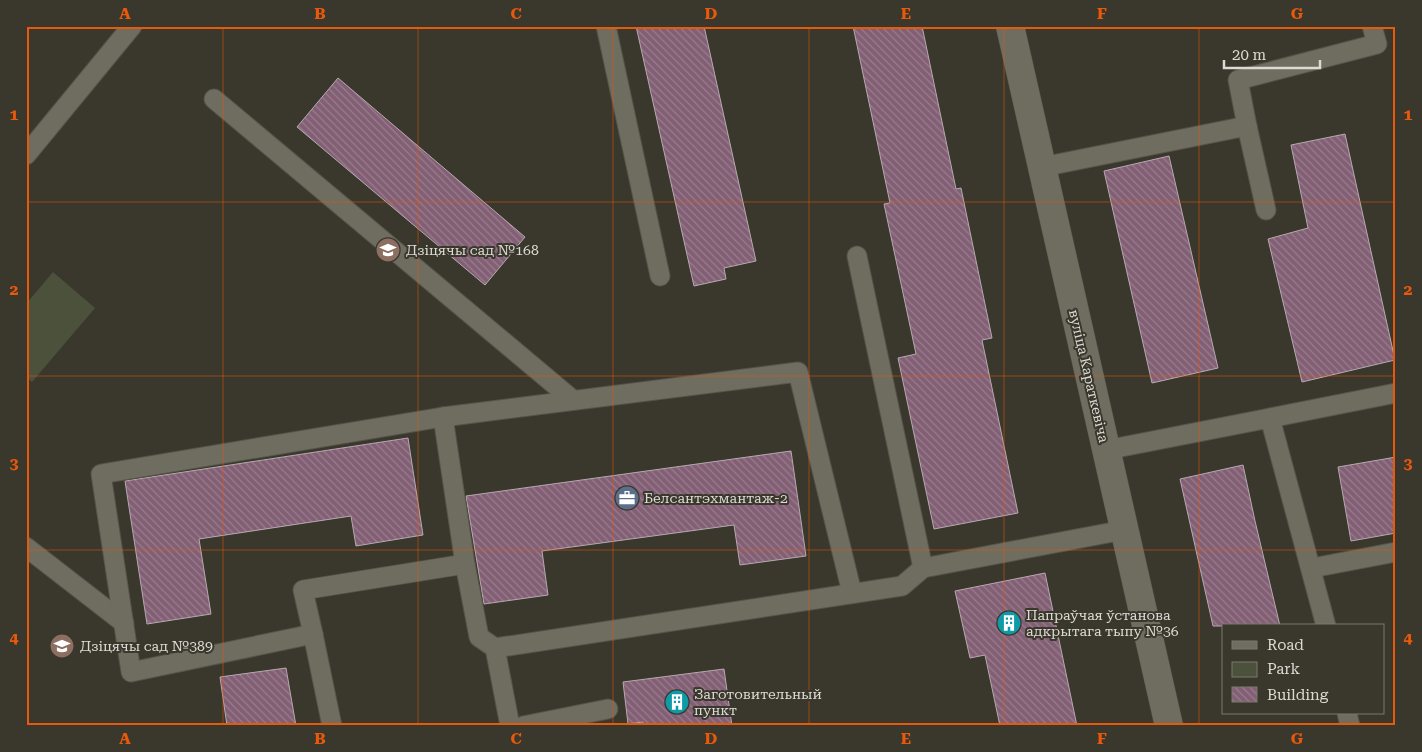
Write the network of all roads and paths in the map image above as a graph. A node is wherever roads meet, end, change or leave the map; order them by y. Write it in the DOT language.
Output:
graph roads {
  1 [pos="132,26"];
  2 [pos="606,26"];
  3 [pos="1010,26"];
  4 [pos="1372,26"];
  5 [pos="214,100"];
  6 [pos="1248,126"];
  7 [pos="26,156"];
  8 [pos="1042,167"];
  9 [pos="1266,210"];
  10 [pos="857,256"];
  11 [pos="660,276"];
  12 [pos="1396,394"];
  13 [pos="574,400"];
  14 [pos="443,416"];
  15 [pos="1270,418"];
  16 [pos="1106,450"];
  17 [pos="1124,530"];
  18 [pos="26,547"];
  19 [pos="1396,552"];
  20 [pos="465,564"];
  21 [pos="923,568"];
  22 [pos="1312,568"];
  23 [pos="852,594"];
  24 [pos="124,623"];
  25 [pos="1326,624"];
  26 [pos="313,634"];
  27 [pos="495,648"];
  28 [pos="608,708"];
  29 [pos="332,726"];
  30 [pos="510,726"];
  31 [pos="523,726"];
  32 [pos="1169,726"];
  1 -- 7 [label="lane"];
  2 -- 11 [label="lane"];
  3 -- 8 [label="street, вуліца Караткевіча"];
  4 -- 6 [label="lane"];
  5 -- 13 [label="lane"];
  6 -- 8 [label="lane"];
  6 -- 9 [label="lane"];
  8 -- 16 [label="street, вуліца Караткевіча"];
  10 -- 21 [label="lane"];
  12 -- 15 [label="lane"];
  13 -- 14 [label="lane"];
  13 -- 23 [label="lane"];
  14 -- 20 [label="lane"];
  14 -- 24 [label="lane"];
  15 -- 16 [label="lane"];
  15 -- 22 [label="lane"];
  16 -- 17 [label="street, вуліца Караткевіча"];
  17 -- 21 [label="lane"];
  17 -- 32 [label="street, вуліца Караткевіча"];
  18 -- 24 [label="lane"];
  19 -- 22 [label="lane"];
  20 -- 26 [label="lane"];
  20 -- 27 [label="lane"];
  21 -- 23 [label="lane"];
  22 -- 25 [label="lane"];
  23 -- 27 [label="lane"];
  24 -- 26 [label="lane"];
  26 -- 29 [label="lane"];
  27 -- 30 [label="lane"];
  28 -- 31 [label="lane"];
}
